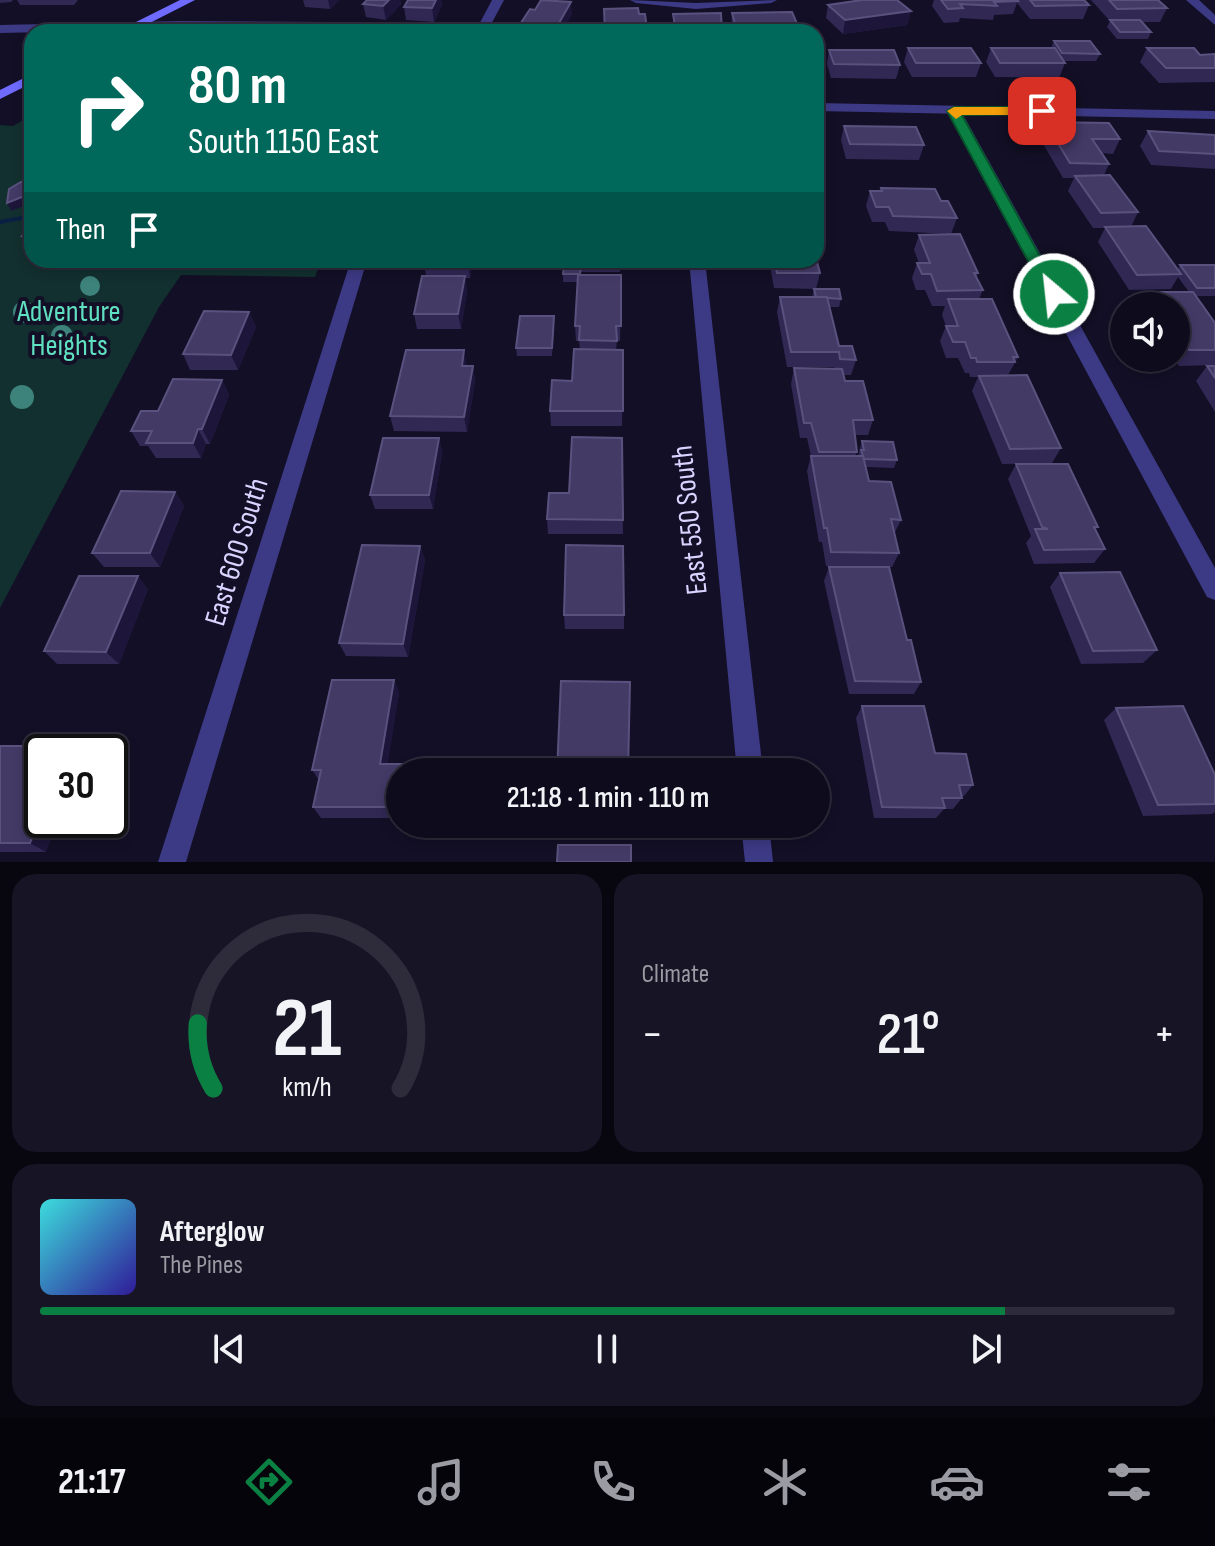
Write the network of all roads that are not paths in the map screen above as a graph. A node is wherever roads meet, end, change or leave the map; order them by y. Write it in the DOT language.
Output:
graph roads {
  1 [pos="189,0"];
  2 [pos="498,0"];
  3 [pos="636,0"];
  4 [pos="771,0"];
  5 [pos="1192,0"];
  6 [pos="1215,21"];
  7 [pos="139,24"];
  8 [pos="485,24"];
  9 [pos="0,29"];
  10 [pos="24,29"];
  11 [pos="24,82"];
  12 [pos="0,95"];
  13 [pos="824,107"];
  14 [pos="954,111"];
  15 [pos="1215,115"];
  16 [pos="357,268"];
  17 [pos="698,268"];
  18 [pos="1215,590"];
  19 [pos="749,758"];
  20 [pos="756,838"];
  21 [pos="172,862"];
  22 [pos="759,862"];
  1 -- 7 [label="main road"];
  2 -- 8 [label="street"];
  3 -- 4 [label="street"];
  5 -- 6 [label="street"];
  9 -- 10 [label="street"];
  11 -- 12 [label="main road"];
  13 -- 14 [label="street"];
  14 -- 15 [label="street"];
  14 -- 18 [label="street"];
  16 -- 21 [label="street, East 600 South"];
  17 -- 19 [label="street, East 550 South"];
  20 -- 22 [label="street"];
}
